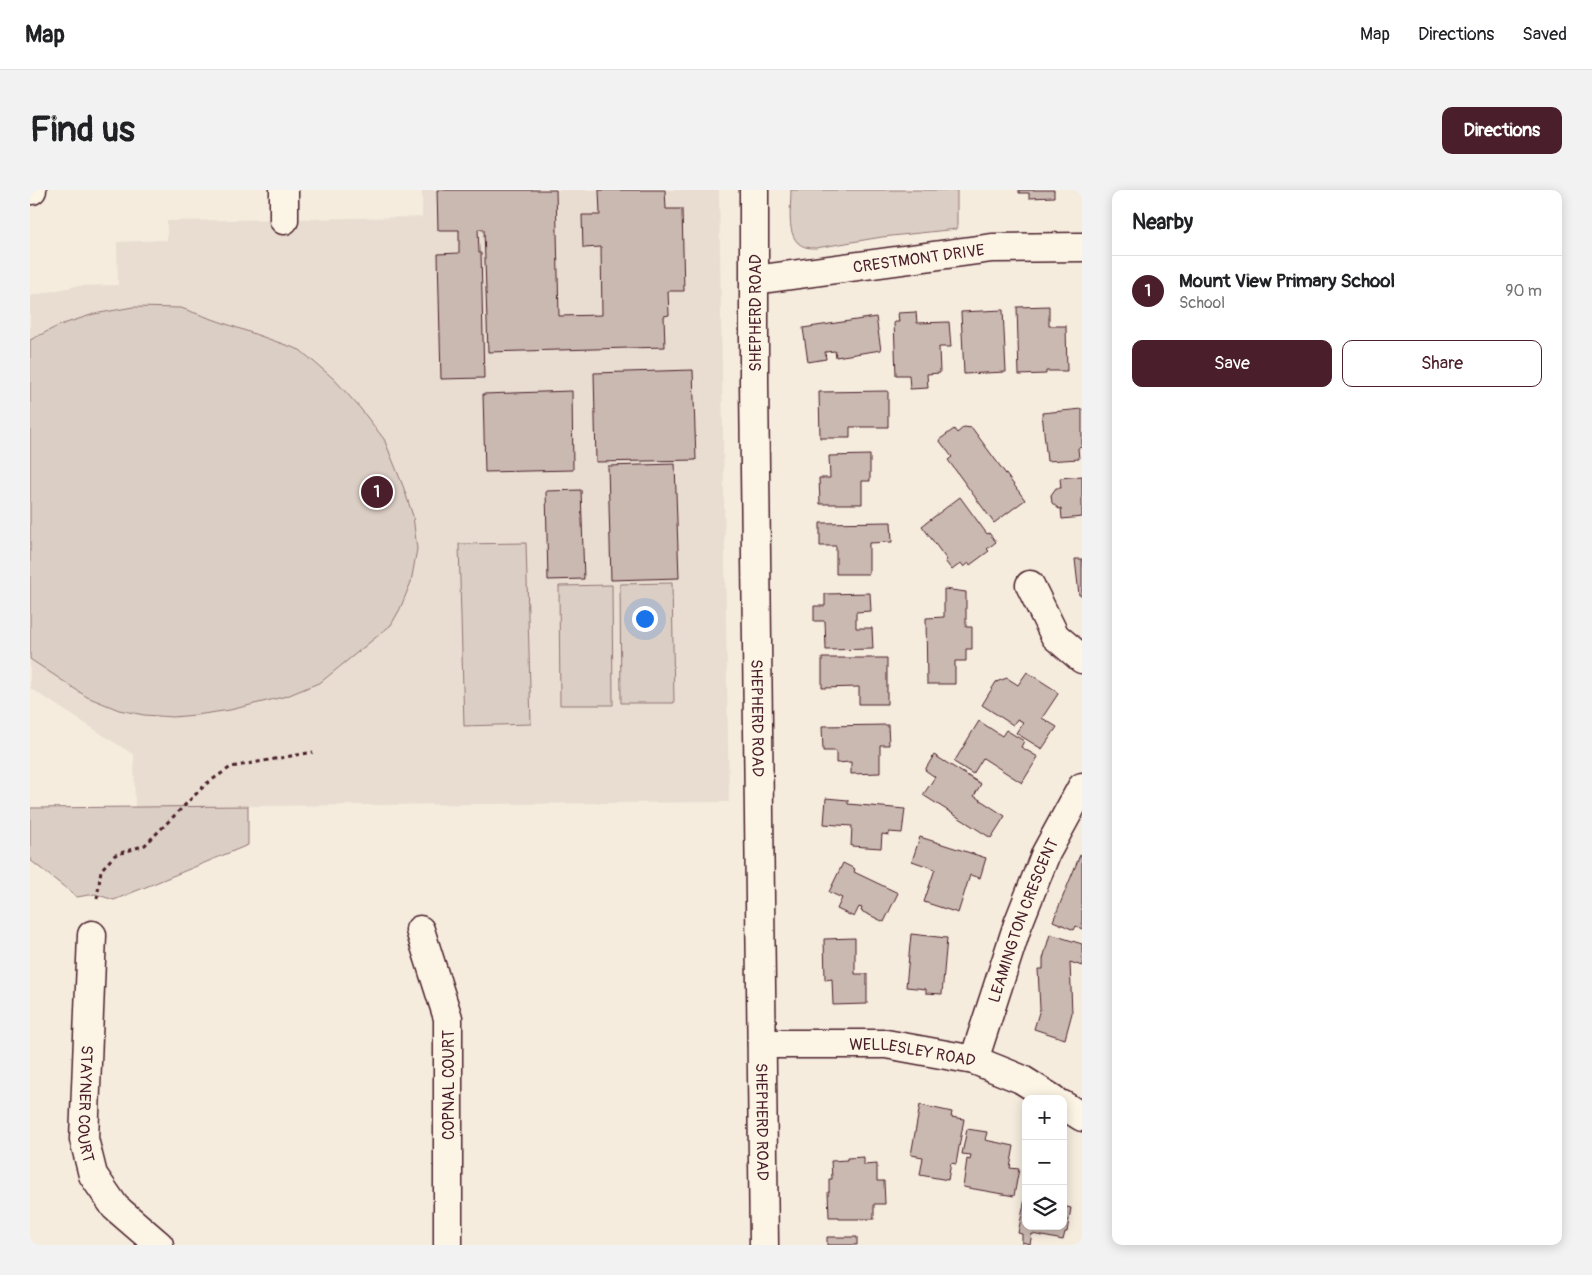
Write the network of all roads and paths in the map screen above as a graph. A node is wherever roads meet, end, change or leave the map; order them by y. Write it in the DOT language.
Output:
graph roads {
  1 [pos="284,190"];
  2 [pos="754,190"];
  3 [pos="284,220"];
  4 [pos="1082,247"];
  5 [pos="755,280"];
  6 [pos="1030,586"];
  7 [pos="1082,659"];
  8 [pos="313,752"];
  9 [pos="1082,787"];
  10 [pos="97,900"];
  11 [pos="420,930"];
  12 [pos="92,935"];
  13 [pos="762,1044"];
  14 [pos="974,1060"];
  15 [pos="1046,1095"];
  16 [pos="1067,1108"];
  17 [pos="1082,1117"];
  18 [pos="160,1245"];
  19 [pos="448,1245"];
  20 [pos="764,1245"];
  1 -- 3 [label="street"];
  2 -- 5 [label="street, SHEPHERD ROAD"];
  4 -- 5 [label="street, CRESTMONT DRIVE"];
  5 -- 13 [label="street, SHEPHERD ROAD"];
  6 -- 7 [label="street"];
  8 -- 10 [label="path"];
  9 -- 14 [label="street, LEAMINGTON CRESCENT"];
  11 -- 19 [label="street, COPNAL COURT"];
  12 -- 18 [label="street, STAYNER COURT"];
  13 -- 14 [label="street, WELLESLEY ROAD"];
  13 -- 20 [label="street, SHEPHERD ROAD"];
  14 -- 15 [label="street, WELLESLEY ROAD"];
  16 -- 17 [label="street"];
}
